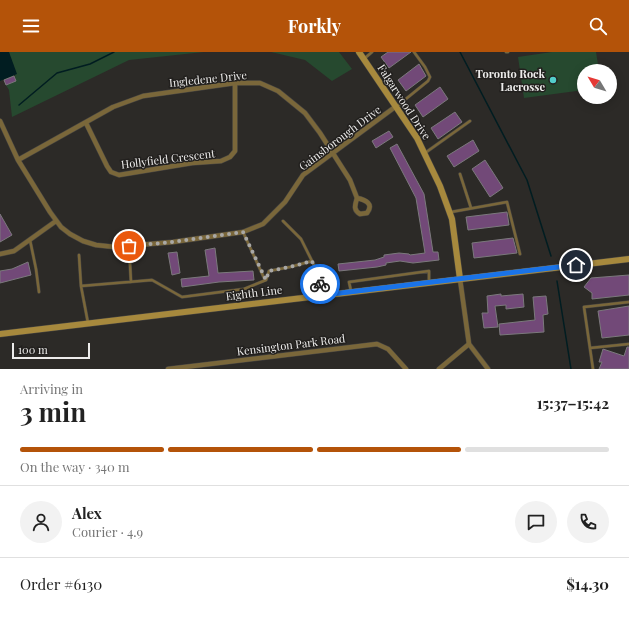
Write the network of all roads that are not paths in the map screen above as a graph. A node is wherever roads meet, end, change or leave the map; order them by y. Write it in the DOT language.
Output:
graph roads {
  1 [pos="359,52"];
  2 [pos="372,52"];
  3 [pos="414,52"];
  4 [pos="364,59"];
  5 [pos="235,83"];
  6 [pos="395,107"];
  7 [pos="0,121"];
  8 [pos="470,121"];
  9 [pos="86,123"];
  10 [pos="332,153"];
  11 [pos="424,153"];
  12 [pos="18,160"];
  13 [pos="460,174"];
  14 [pos="357,198"];
  15 [pos="471,208"];
  16 [pos="450,212"];
  17 [pos="56,221"];
  18 [pos="283,221"];
  19 [pos="243,232"];
  20 [pos="30,240"];
  21 [pos="129,246"];
  22 [pos="0,254"];
  23 [pos="520,254"];
  24 [pos="79,255"];
  25 [pos="629,259"];
  26 [pos="312,261"];
  27 [pos="460,279"];
  28 [pos="266,280"];
  29 [pos="131,282"];
  30 [pos="430,283"];
  31 [pos="81,286"];
  32 [pos="39,292"];
  33 [pos="351,292"];
  34 [pos="324,295"];
  35 [pos="629,302"];
  36 [pos="88,323"];
  37 [pos="0,334"];
  38 [pos="469,344"];
  39 [pos="629,344"];
  40 [pos="590,348"];
  41 [pos="168,369"];
  42 [pos="406,369"];
  43 [pos="439,369"];
  44 [pos="488,369"];
  45 [pos="593,369"];
  1 -- 4 [label="street, Falgarwood Drive"];
  2 -- 4 [label="lane"];
  3 -- 6 [label="lane"];
  4 -- 6 [label="street, Falgarwood Drive"];
  5 -- 9 [label="street, Ingledene Drive"];
  5 -- 9 [label="street, Hollyfield Crescent"];
  5 -- 10 [label="street, Ingledene Drive"];
  6 -- 10 [label="street, Gainsborough Drive"];
  6 -- 11 [label="street, Falgarwood Drive"];
  7 -- 12 [label="street, Gainsborough Drive"];
  8 -- 11 [label="lane"];
  9 -- 12 [label="street, Ingledene Drive"];
  10 -- 14 [label="street, Ingledene Drive"];
  10 -- 19 [label="street, Gainsborough Drive"];
  11 -- 16 [label="street, Falgarwood Drive"];
  12 -- 17 [label="street, Gainsborough Drive"];
  13 -- 15 [label="lane"];
  15 -- 16 [label="lane"];
  15 -- 23 [label="lane"];
  16 -- 27 [label="street, Falgarwood Drive"];
  17 -- 20 [label="street"];
  17 -- 21 [label="street, Gainsborough Drive"];
  18 -- 26 [label="lane"];
  19 -- 21 [label="street, Gainsborough Drive"];
  19 -- 28 [label="lane"];
  20 -- 22 [label="street"];
  20 -- 32 [label="lane"];
  21 -- 29 [label="lane"];
  24 -- 31 [label="lane"];
  25 -- 27 [label="street, Eighth Line"];
  26 -- 28 [label="lane"];
  26 -- 34 [label="lane"];
  27 -- 30 [label="street, Eighth Line"];
  27 -- 38 [label="street, Falgarwood Drive"];
  28 -- 29 [label="lane"];
  29 -- 31 [label="lane"];
  30 -- 33 [label="street, Eighth Line"];
  30 -- 33 [label="lane"];
  31 -- 36 [label="lane"];
  33 -- 34 [label="street, Eighth Line"];
  34 -- 36 [label="street, Eighth Line"];
  35 -- 40 [label="lane"];
  36 -- 37 [label="street, Eighth Line"];
  38 -- 43 [label="street"];
  38 -- 44 [label="street, Falgarwood Drive"];
  39 -- 40 [label="lane"];
  40 -- 45 [label="lane"];
  41 -- 42 [label="street, Kensington Park Road"];
}
